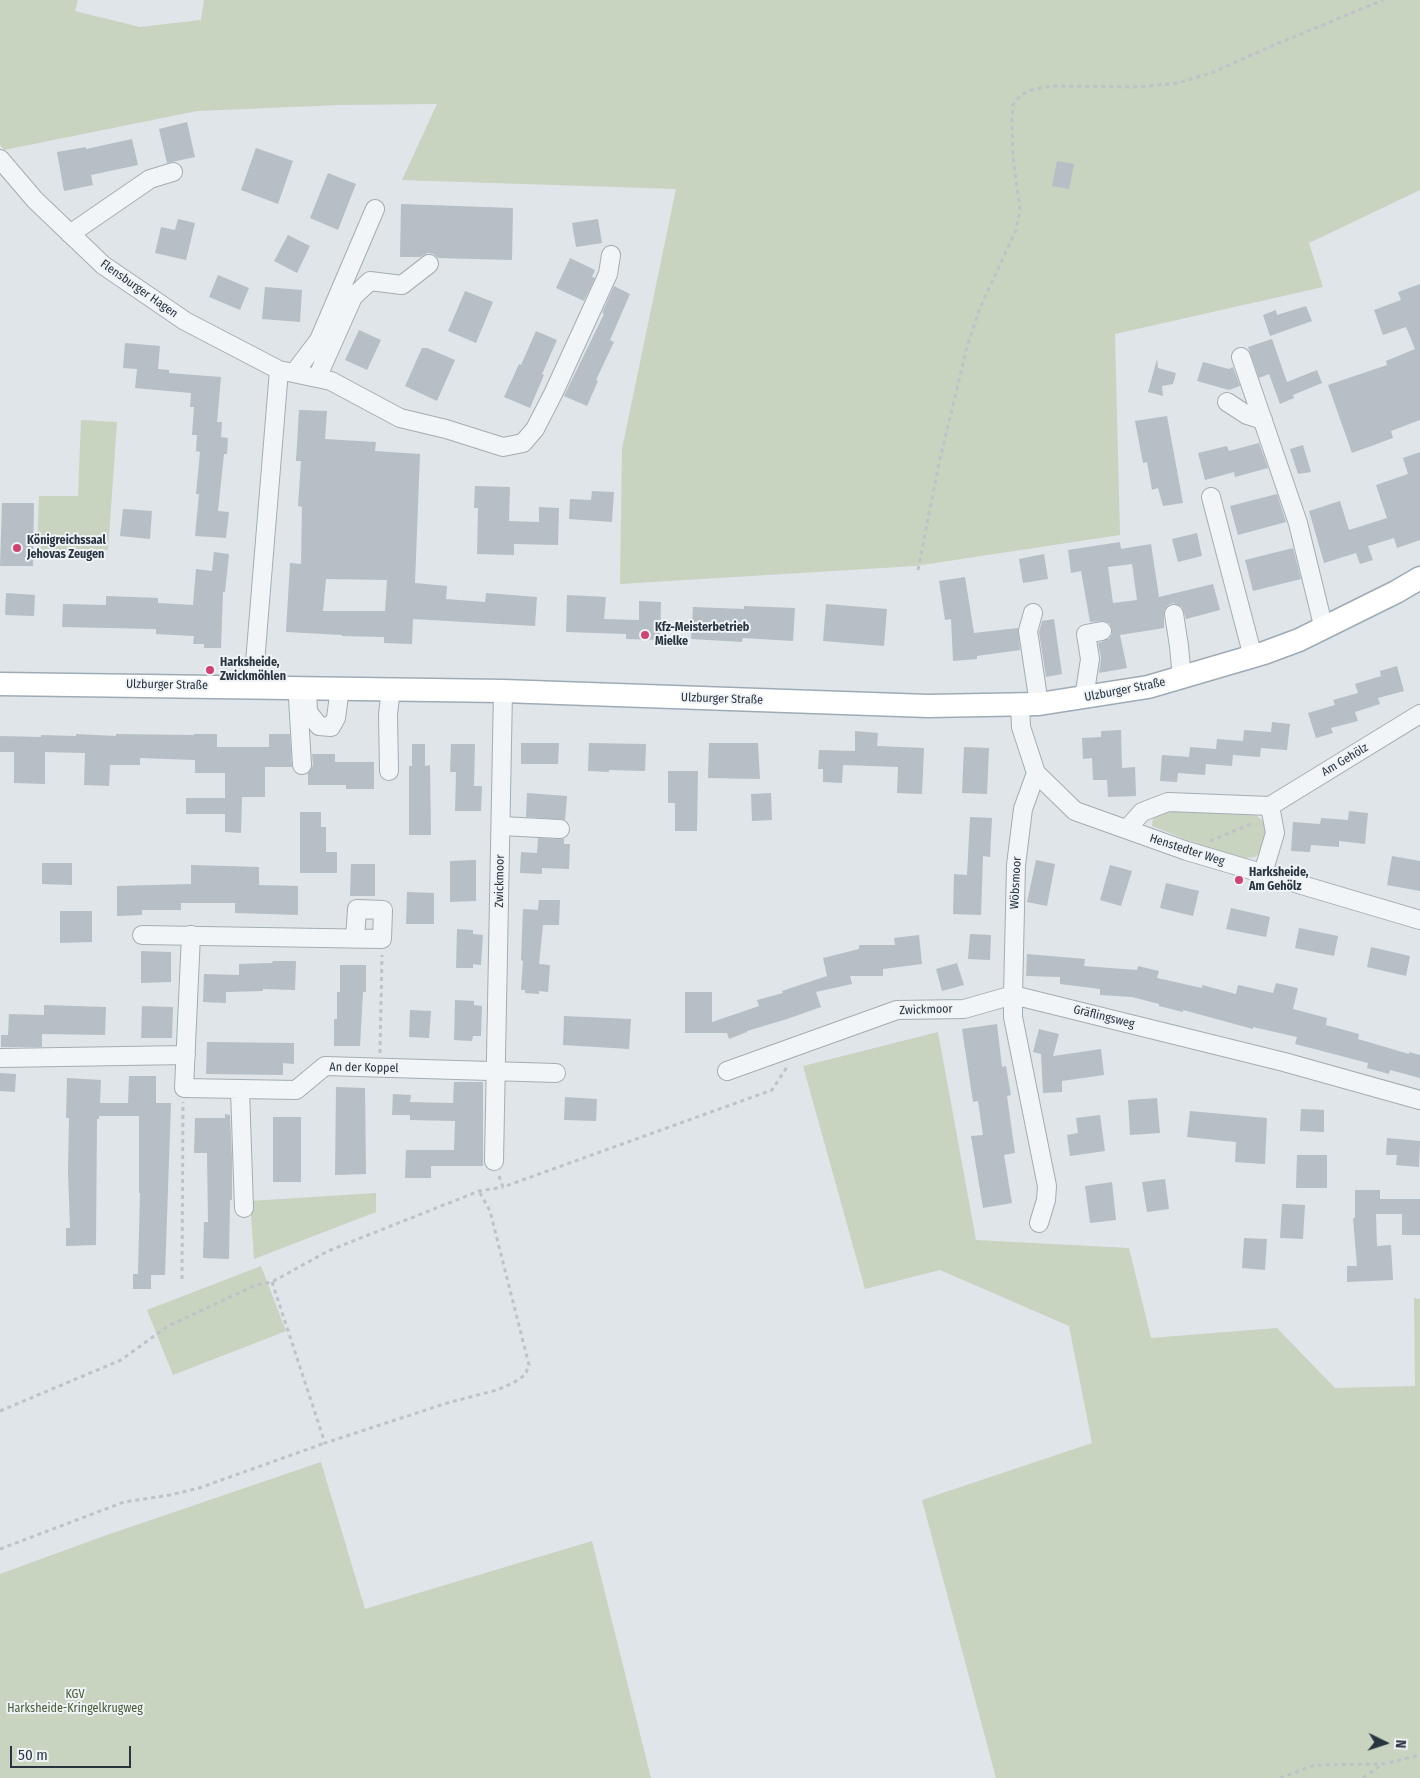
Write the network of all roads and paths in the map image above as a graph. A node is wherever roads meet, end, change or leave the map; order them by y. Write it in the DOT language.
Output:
graph roads {
  1 [pos="1383,0"];
  2 [pos="0,159"];
  3 [pos="173,172"];
  4 [pos="375,209"];
  5 [pos="70,234"];
  6 [pos="611,255"];
  7 [pos="430,264"];
  8 [pos="1241,357"];
  9 [pos="286,371"];
  10 [pos="316,378"];
  11 [pos="1227,402"];
  12 [pos="1263,420"];
  13 [pos="1211,496"];
  14 [pos="918,570"];
  15 [pos="1420,578"];
  16 [pos="1033,613"];
  17 [pos="1174,614"];
  18 [pos="1325,627"];
  19 [pos="1102,631"];
  20 [pos="1252,657"];
  21 [pos="1180,678"];
  22 [pos="0,684"];
  23 [pos="254,687"];
  24 [pos="302,687"];
  25 [pos="340,688"];
  26 [pos="391,689"];
  27 [pos="502,691"];
  28 [pos="1084,698"];
  29 [pos="1030,704"];
  30 [pos="1420,714"];
  31 [pos="302,765"];
  32 [pos="389,770"];
  33 [pos="1036,773"];
  34 [pos="1270,810"];
  35 [pos="501,826"];
  36 [pos="560,829"];
  37 [pos="1127,829"];
  38 [pos="1187,851"];
  39 [pos="1263,874"];
  40 [pos="1420,920"];
  41 [pos="142,935"];
  42 [pos="190,935"];
  43 [pos="355,938"];
  44 [pos="382,939"];
  45 [pos="1013,995"];
  46 [pos="803,1044"];
  47 [pos="186,1055"];
  48 [pos="0,1058"];
  49 [pos="379,1068"];
  50 [pos="496,1071"];
  51 [pos="727,1072"];
  52 [pos="556,1073"];
  53 [pos="184,1088"];
  54 [pos="240,1090"];
  55 [pos="1420,1100"];
  56 [pos="494,1161"];
  57 [pos="502,1188"];
  58 [pos="479,1191"];
  59 [pos="244,1208"];
  60 [pos="1039,1223"];
  61 [pos="182,1279"];
  62 [pos="272,1282"];
  63 [pos="0,1411"];
  64 [pos="325,1443"];
  65 [pos="0,1549"];
  66 [pos="1420,1755"];
  67 [pos="1383,1764"];
  68 [pos="1280,1778"];
  69 [pos="1363,1778"];
  1 -- 14 [label="path"];
  2 -- 5 [label="street, Flensburger Hagen"];
  3 -- 5 [label="street"];
  4 -- 9 [label="street"];
  5 -- 9 [label="street, Flensburger Hagen"];
  6 -- 10 [label="street, Flensburger Hagen"];
  7 -- 10 [label="street"];
  8 -- 12 [label="street"];
  9 -- 10 [label="street, Flensburger Hagen"];
  9 -- 23 [label="street"];
  11 -- 12 [label="street"];
  12 -- 18 [label="street"];
  13 -- 20 [label="street"];
  15 -- 18 [label="main road, Ulzburger Straße"];
  16 -- 29 [label="street, Henstedter Weg"];
  17 -- 21 [label="street"];
  18 -- 20 [label="main road, Ulzburger Straße"];
  19 -- 28 [label="street"];
  20 -- 21 [label="main road, Ulzburger Straße"];
  21 -- 28 [label="main road, Ulzburger Straße"];
  22 -- 23 [label="main road, Ulzburger Straße"];
  23 -- 24 [label="main road, Ulzburger Straße"];
  24 -- 25 [label="main road, Ulzburger Straße"];
  24 -- 25 [label="street"];
  24 -- 31 [label="street"];
  25 -- 26 [label="main road, Ulzburger Straße"];
  26 -- 27 [label="main road, Ulzburger Straße"];
  26 -- 32 [label="street"];
  27 -- 29 [label="main road, Ulzburger Straße"];
  27 -- 35 [label="street, Zwickmoor"];
  28 -- 29 [label="main road, Ulzburger Straße"];
  29 -- 33 [label="street, Henstedter Weg"];
  30 -- 34 [label="street, Am Gehölz"];
  33 -- 37 [label="street, Henstedter Weg"];
  33 -- 45 [label="street, Wöbsmoor"];
  34 -- 37 [label="street"];
  34 -- 38 [label="path"];
  34 -- 39 [label="street"];
  35 -- 36 [label="street"];
  35 -- 50 [label="street, Zwickmoor"];
  37 -- 38 [label="street, Henstedter Weg"];
  38 -- 39 [label="street, Henstedter Weg"];
  39 -- 40 [label="street, Henstedter Weg"];
  41 -- 42 [label="street"];
  42 -- 43 [label="street"];
  42 -- 47 [label="street"];
  43 -- 44 [label="street"];
  43 -- 44 [label="street"];
  44 -- 49 [label="path"];
  45 -- 46 [label="street, Zwickmoor"];
  45 -- 55 [label="street, Gräflingsweg"];
  45 -- 60 [label="street"];
  46 -- 51 [label="street, Zwickmoor"];
  46 -- 57 [label="path"];
  47 -- 48 [label="street"];
  47 -- 53 [label="street"];
  49 -- 50 [label="street, An der Koppel"];
  49 -- 54 [label="street, An der Koppel"];
  50 -- 52 [label="street"];
  50 -- 56 [label="street, Zwickmoor"];
  53 -- 54 [label="street, An der Koppel"];
  53 -- 61 [label="path"];
  54 -- 59 [label="street"];
  56 -- 57 [label="path"];
  57 -- 58 [label="path"];
  58 -- 62 [label="path"];
  58 -- 64 [label="path"];
  62 -- 63 [label="path"];
  62 -- 64 [label="path"];
  64 -- 65 [label="path"];
  66 -- 67 [label="path"];
  67 -- 68 [label="path"];
  67 -- 69 [label="path"];
}
